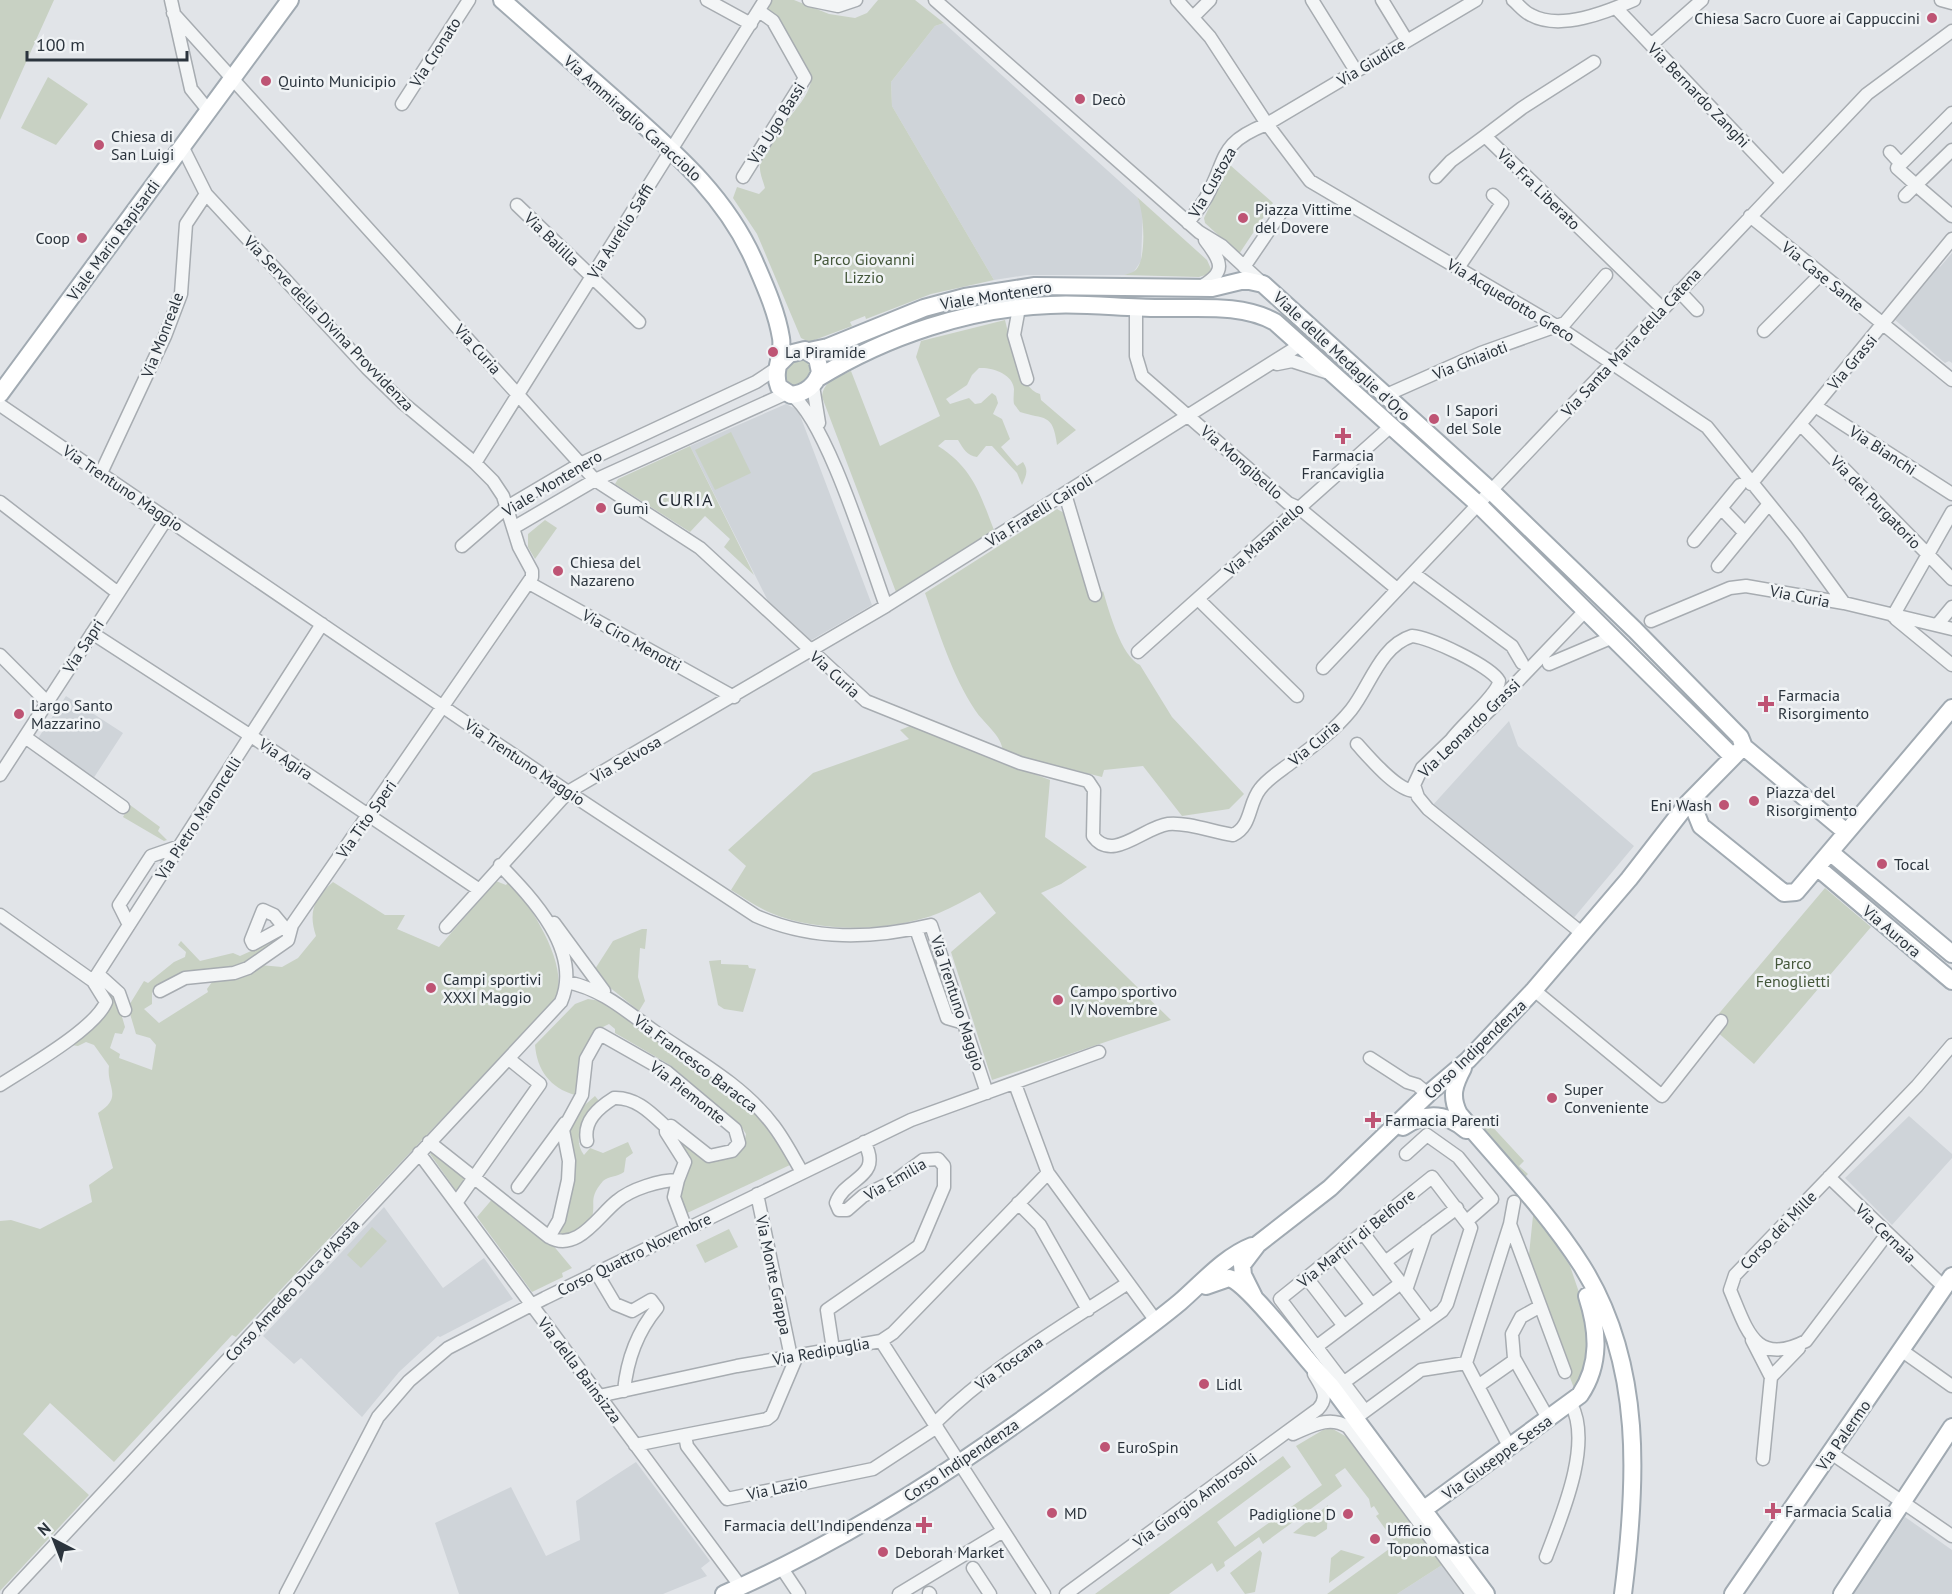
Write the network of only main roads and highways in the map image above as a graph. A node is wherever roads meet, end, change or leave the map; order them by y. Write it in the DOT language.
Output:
graph roads {
  1 [pos="290,0"];
  2 [pos="502,0"];
  3 [pos="1263,284"];
  4 [pos="1231,309"];
  5 [pos="1260,314"];
  6 [pos="776,315"];
  7 [pos="807,351"];
  8 [pos="778,366"];
  9 [pos="815,382"];
  10 [pos="2,387"];
  11 [pos="1952,708"];
  12 [pos="1732,749"];
  13 [pos="1697,796"];
  14 [pos="1701,826"];
  15 [pos="1851,826"];
  16 [pos="1668,830"];
  17 [pos="1830,852"];
  18 [pos="1818,868"];
  19 [pos="1899,910"];
  20 [pos="1886,925"];
  21 [pos="1948,951"];
  22 [pos="1932,964"];
  23 [pos="1952,981"];
  24 [pos="1468,1060"];
  25 [pos="1385,1138"];
  26 [pos="1485,1145"];
  27 [pos="1562,1237"];
  28 [pos="1258,1244"];
  29 [pos="1948,1281"];
  30 [pos="1254,1298"];
  31 [pos="1182,1300"];
  32 [pos="1952,1427"];
  33 [pos="1423,1510"];
  34 [pos="724,1594"];
  35 [pos="1486,1594"];
  36 [pos="1623,1594"];
  37 [pos="1734,1594"];
  38 [pos="1842,1594"];
  1 -- 10 [label="main road, Viale Mario Rapisardi"];
  2 -- 6 [label="main road, Via Ammiraglio Caracciolo"];
  3 -- 4 [label="main road"];
  3 -- 7 [label="main road, Viale Montenero"];
  3 -- 12 [label="main road, Viale delle Medaglie d'Oro"];
  4 -- 5 [label="main road, Viale Montenero"];
  4 -- 9 [label="main road, Viale Montenero"];
  5 -- 12 [label="main road, Viale delle Medaglie d'Oro"];
  6 -- 7 [label="main road, Via Ammiraglio Caracciolo"];
  6 -- 8 [label="main road, Via Ammiraglio Caracciolo"];
  7 -- 8 [label="main road"];
  7 -- 9 [label="main road"];
  8 -- 9 [label="main road"];
  11 -- 15 [label="main road"];
  12 -- 13 [label="main road, Corso Indipendenza"];
  12 -- 15 [label="main road"];
  13 -- 14 [label="main road"];
  13 -- 16 [label="main road, Corso Indipendenza"];
  14 -- 16 [label="main road"];
  14 -- 18 [label="main road"];
  15 -- 17 [label="main road"];
  16 -- 24 [label="main road, Corso Indipendenza"];
  17 -- 18 [label="main road"];
  17 -- 19 [label="main road, Via Aurora"];
  18 -- 20 [label="main road, Via Aurora"];
  19 -- 20 [label="main road"];
  19 -- 21 [label="main road, Via Aurora"];
  20 -- 22 [label="main road, Via Aurora"];
  21 -- 22 [label="main road"];
  22 -- 23 [label="main road, Via Aurora"];
  24 -- 25 [label="main road, Corso Indipendenza"];
  24 -- 26 [label="main road"];
  25 -- 26 [label="main road"];
  25 -- 28 [label="main road, Corso Indipendenza"];
  26 -- 27 [label="main road"];
  27 -- 33 [label="main road, Via Giuseppe Sessa"];
  27 -- 36 [label="main road"];
  28 -- 30 [label="main road"];
  28 -- 31 [label="main road"];
  29 -- 37 [label="main road, Via Palermo"];
  30 -- 31 [label="main road"];
  30 -- 33 [label="main road"];
  31 -- 34 [label="main road, Corso Indipendenza"];
  32 -- 38 [label="main road"];
  33 -- 35 [label="main road"];
}
